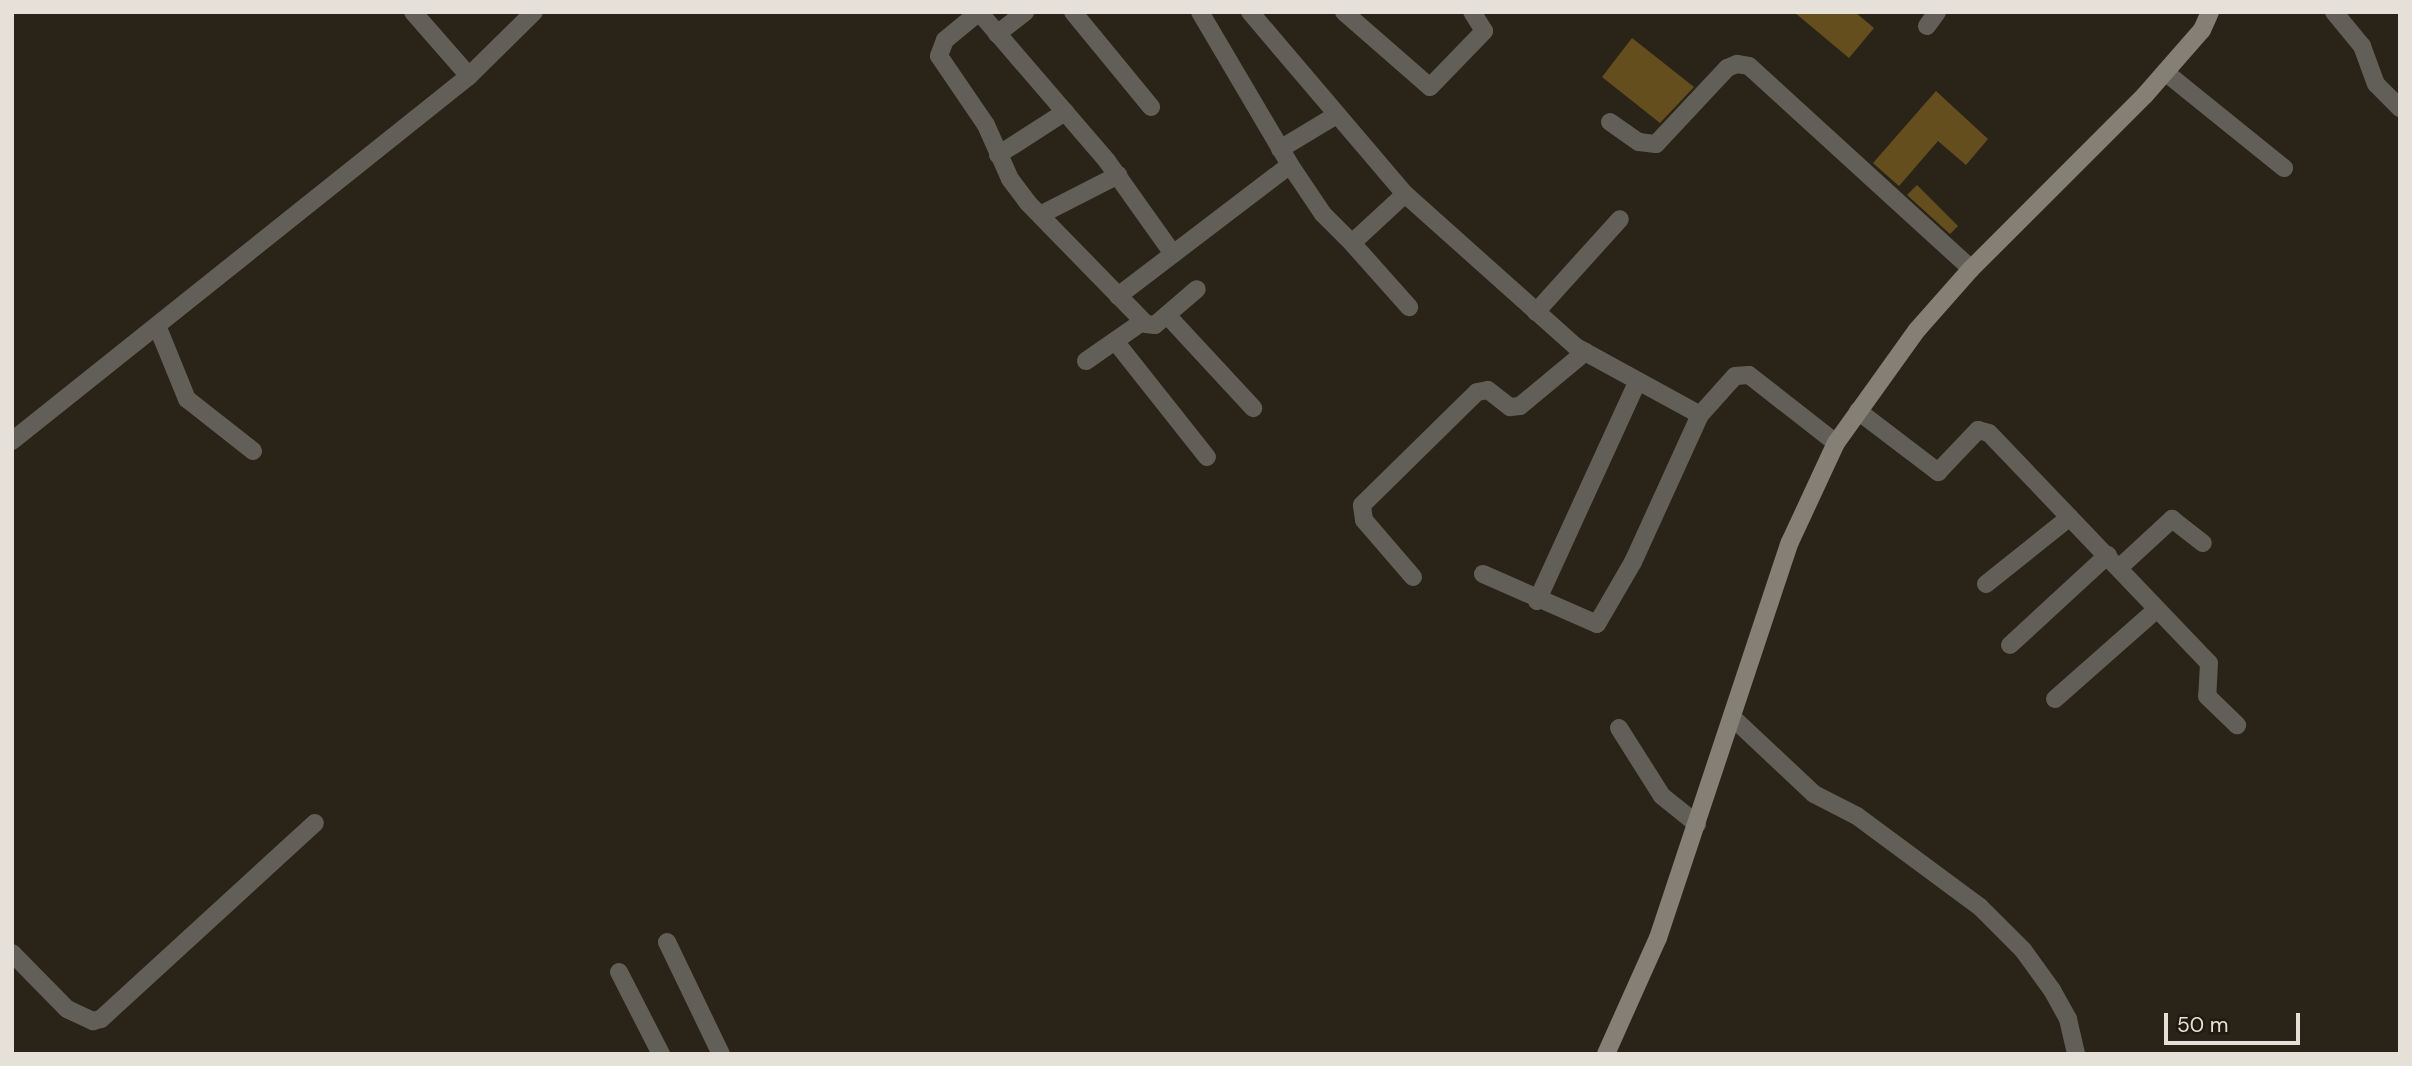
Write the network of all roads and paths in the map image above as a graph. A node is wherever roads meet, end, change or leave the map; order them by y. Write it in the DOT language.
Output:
graph roads {
  1 [pos="413,12"];
  2 [pos="534,12"];
  3 [pos="979,12"];
  4 [pos="1025,12"];
  5 [pos="1073,12"];
  6 [pos="1200,12"];
  7 [pos="1250,12"];
  8 [pos="1344,12"];
  9 [pos="1472,12"];
  10 [pos="2210,12"];
  11 [pos="2334,12"];
  12 [pos="997,34"];
  13 [pos="2165,72"];
  14 [pos="469,76"];
  15 [pos="1151,107"];
  16 [pos="2400,108"];
  17 [pos="1065,112"];
  18 [pos="1335,116"];
  19 [pos="1610,122"];
  20 [pos="1280,149"];
  21 [pos="998,155"];
  22 [pos="1290,165"];
  23 [pos="2284,168"];
  24 [pos="1118,175"];
  25 [pos="1405,194"];
  26 [pos="1040,215"];
  27 [pos="1620,219"];
  28 [pos="1352,243"];
  29 [pos="1173,254"];
  30 [pos="1970,269"];
  31 [pos="1198,289"];
  32 [pos="1118,296"];
  33 [pos="1409,307"];
  34 [pos="1536,312"];
  35 [pos="1167,315"];
  36 [pos="1142,322"];
  37 [pos="159,328"];
  38 [pos="1115,341"];
  39 [pos="1585,352"];
  40 [pos="1086,361"];
  41 [pos="1637,383"];
  42 [pos="1253,408"];
  43 [pos="1858,411"];
  44 [pos="1700,415"];
  45 [pos="12,441"];
  46 [pos="1836,443"];
  47 [pos="253,451"];
  48 [pos="1208,457"];
  49 [pos="2070,517"];
  50 [pos="2203,543"];
  51 [pos="2114,561"];
  52 [pos="1483,574"];
  53 [pos="1413,577"];
  54 [pos="1986,584"];
  55 [pos="1537,601"];
  56 [pos="2157,608"];
  57 [pos="2010,645"];
  58 [pos="2055,698"];
  59 [pos="1731,717"];
  60 [pos="2237,725"];
  61 [pos="1619,727"];
  62 [pos="315,823"];
  63 [pos="1697,824"];
  64 [pos="667,942"];
  65 [pos="12,953"];
  66 [pos="619,972"];
  67 [pos="661,1054"];
  68 [pos="721,1054"];
  69 [pos="1606,1054"];
  70 [pos="2076,1054"];
  1 -- 14 [label="street"];
  2 -- 14 [label="street"];
  3 -- 12 [label="street"];
  3 -- 21 [label="street"];
  4 -- 12 [label="street"];
  5 -- 15 [label="street"];
  6 -- 20 [label="street"];
  7 -- 18 [label="street"];
  8 -- 9 [label="street"];
  10 -- 13 [label="street"];
  11 -- 16 [label="street"];
  12 -- 17 [label="street"];
  13 -- 23 [label="street"];
  13 -- 30 [label="street"];
  14 -- 37 [label="street"];
  17 -- 21 [label="street"];
  17 -- 24 [label="street"];
  18 -- 20 [label="street"];
  18 -- 25 [label="street"];
  19 -- 30 [label="street"];
  20 -- 22 [label="street"];
  21 -- 26 [label="street"];
  22 -- 28 [label="street"];
  22 -- 29 [label="street"];
  24 -- 26 [label="street"];
  24 -- 29 [label="street"];
  25 -- 28 [label="street"];
  25 -- 34 [label="street"];
  26 -- 32 [label="street"];
  27 -- 34 [label="street"];
  28 -- 33 [label="street"];
  29 -- 32 [label="street"];
  30 -- 43 [label="street"];
  31 -- 35 [label="street"];
  32 -- 36 [label="street"];
  34 -- 39 [label="street"];
  35 -- 36 [label="street"];
  35 -- 42 [label="street"];
  36 -- 38 [label="street"];
  37 -- 45 [label="street"];
  37 -- 47 [label="street"];
  38 -- 40 [label="street"];
  38 -- 48 [label="street"];
  39 -- 41 [label="street"];
  39 -- 53 [label="street"];
  41 -- 44 [label="street"];
  41 -- 55 [label="street"];
  43 -- 46 [label="street"];
  43 -- 49 [label="street"];
  44 -- 46 [label="street"];
  44 -- 55 [label="street"];
  46 -- 59 [label="street"];
  49 -- 51 [label="street"];
  49 -- 54 [label="street"];
  50 -- 51 [label="street"];
  51 -- 56 [label="street"];
  51 -- 57 [label="street"];
  52 -- 55 [label="street"];
  56 -- 58 [label="street"];
  56 -- 60 [label="street"];
  59 -- 63 [label="street"];
  59 -- 70 [label="street"];
  61 -- 63 [label="street"];
  62 -- 65 [label="street"];
  63 -- 69 [label="street"];
  64 -- 68 [label="street"];
  66 -- 67 [label="street"];
}
